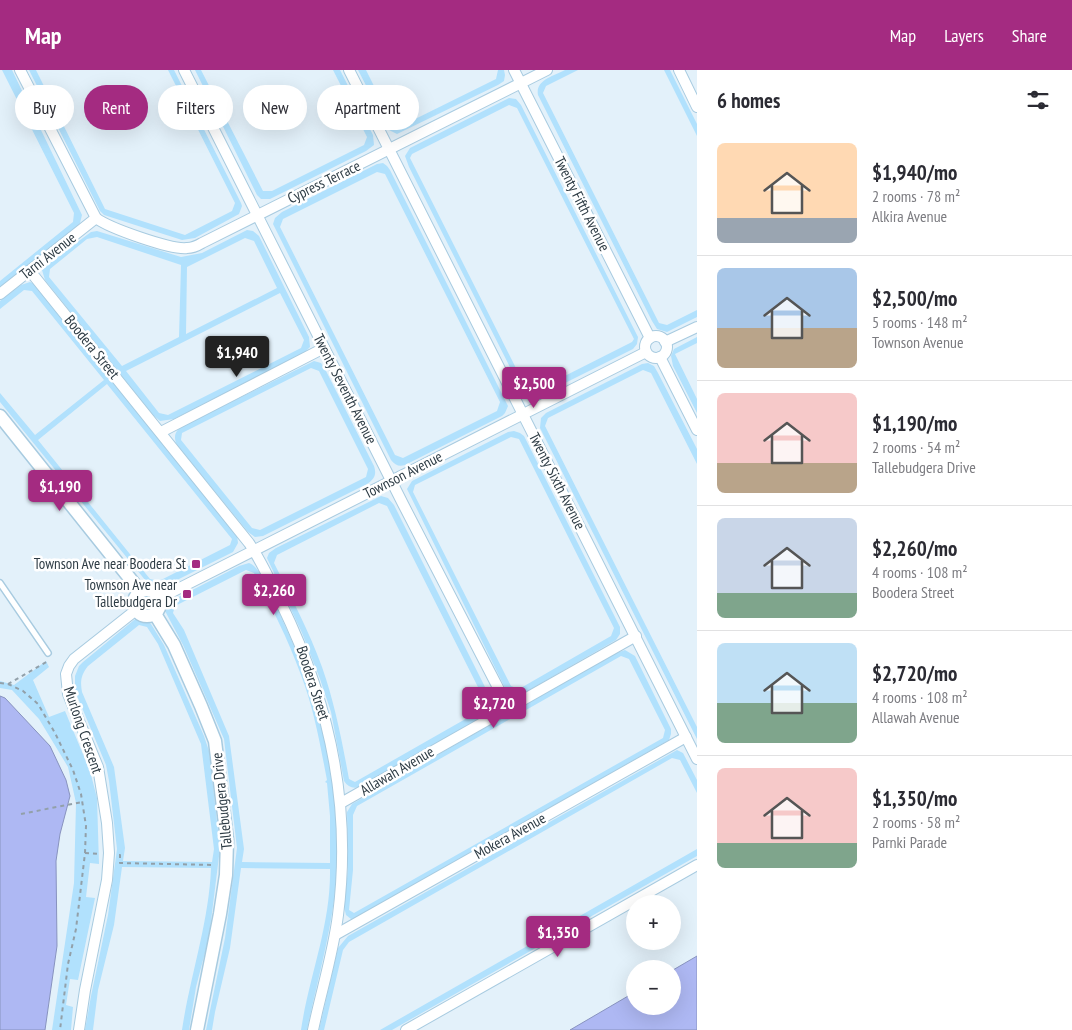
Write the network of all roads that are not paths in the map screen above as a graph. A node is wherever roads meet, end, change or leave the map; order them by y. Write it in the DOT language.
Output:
graph roads {
  1 [pos="20,70"];
  2 [pos="184,70"];
  3 [pos="349,70"];
  4 [pos="514,70"];
  5 [pos="547,70"];
  6 [pos="679,70"];
  7 [pos="521,83"];
  8 [pos="697,107"];
  9 [pos="390,150"];
  10 [pos="257,215"];
  11 [pos="96,218"];
  12 [pos="30,270"];
  13 [pos="0,294"];
  14 [pos="697,327"];
  15 [pos="650,338"];
  16 [pos="666,342"];
  17 [pos="324,348"];
  18 [pos="646,352"];
  19 [pos="660,357"];
  20 [pos="523,414"];
  21 [pos="0,416"];
  22 [pos="697,430"];
  23 [pos="160,432"];
  24 [pos="391,481"];
  25 [pos="254,551"];
  26 [pos="0,583"];
  27 [pos="140,591"];
  28 [pos="160,598"];
  29 [pos="136,610"];
  30 [pos="155,614"];
  31 [pos="636,636"];
  32 [pos="48,654"];
  33 [pos="508,707"];
  34 [pos="686,737"];
  35 [pos="697,759"];
  36 [pos="341,803"];
  37 [pos="697,864"];
  38 [pos="335,935"];
  39 [pos="80,1030"];
  40 [pos="197,1030"];
  41 [pos="313,1030"];
  42 [pos="406,1030"];
  1 -- 11 [label="street"];
  2 -- 10 [label="street, Twenty Seventh Avenue"];
  3 -- 9 [label="street, Twenty Sixth Avenue"];
  4 -- 7 [label="street, Twenty Fifth Avenue"];
  5 -- 7 [label="street, Cypress Terrace"];
  6 -- 8 [label="street"];
  7 -- 9 [label="street, Cypress Terrace"];
  7 -- 15 [label="street, Twenty Fifth Avenue"];
  9 -- 10 [label="street, Cypress Terrace"];
  9 -- 20 [label="street, Twenty Sixth Avenue"];
  10 -- 11 [label="street, Cypress Terrace"];
  10 -- 17 [label="street, Twenty Seventh Avenue"];
  11 -- 12 [label="street, Tarni Avenue"];
  12 -- 13 [label="street, Tarni Avenue"];
  12 -- 23 [label="street, Boodera Street"];
  14 -- 16 [label="street"];
  15 -- 16 [label="street"];
  15 -- 18 [label="street"];
  16 -- 19 [label="street"];
  17 -- 23 [label="street"];
  17 -- 24 [label="street, Twenty Seventh Avenue"];
  18 -- 19 [label="street"];
  18 -- 20 [label="street, Townson Avenue"];
  19 -- 22 [label="street"];
  20 -- 24 [label="street, Townson Avenue"];
  20 -- 31 [label="street, Twenty Sixth Avenue"];
  21 -- 27 [label="street"];
  23 -- 25 [label="street, Boodera Street"];
  24 -- 25 [label="street, Townson Avenue"];
  24 -- 33 [label="street, Twenty Seventh Avenue"];
  25 -- 28 [label="street, Townson Avenue"];
  25 -- 36 [label="street, Boodera Street"];
  26 -- 32 [label="lane"];
  27 -- 28 [label="street"];
  27 -- 29 [label="street"];
  28 -- 30 [label="street"];
  29 -- 30 [label="street"];
  29 -- 39 [label="street, Murlong Crescent"];
  30 -- 40 [label="street, Tallebudgera Drive"];
  31 -- 33 [label="street, Allawah Avenue"];
  31 -- 34 [label="street, Twenty Sixth Avenue"];
  33 -- 36 [label="street, Allawah Avenue"];
  34 -- 35 [label="street, Twenty Sixth Avenue"];
  34 -- 38 [label="street, Mokera Avenue"];
  36 -- 38 [label="street, Boodera Street"];
  37 -- 42 [label="street"];
  38 -- 41 [label="street, Boodera Street"];
}
